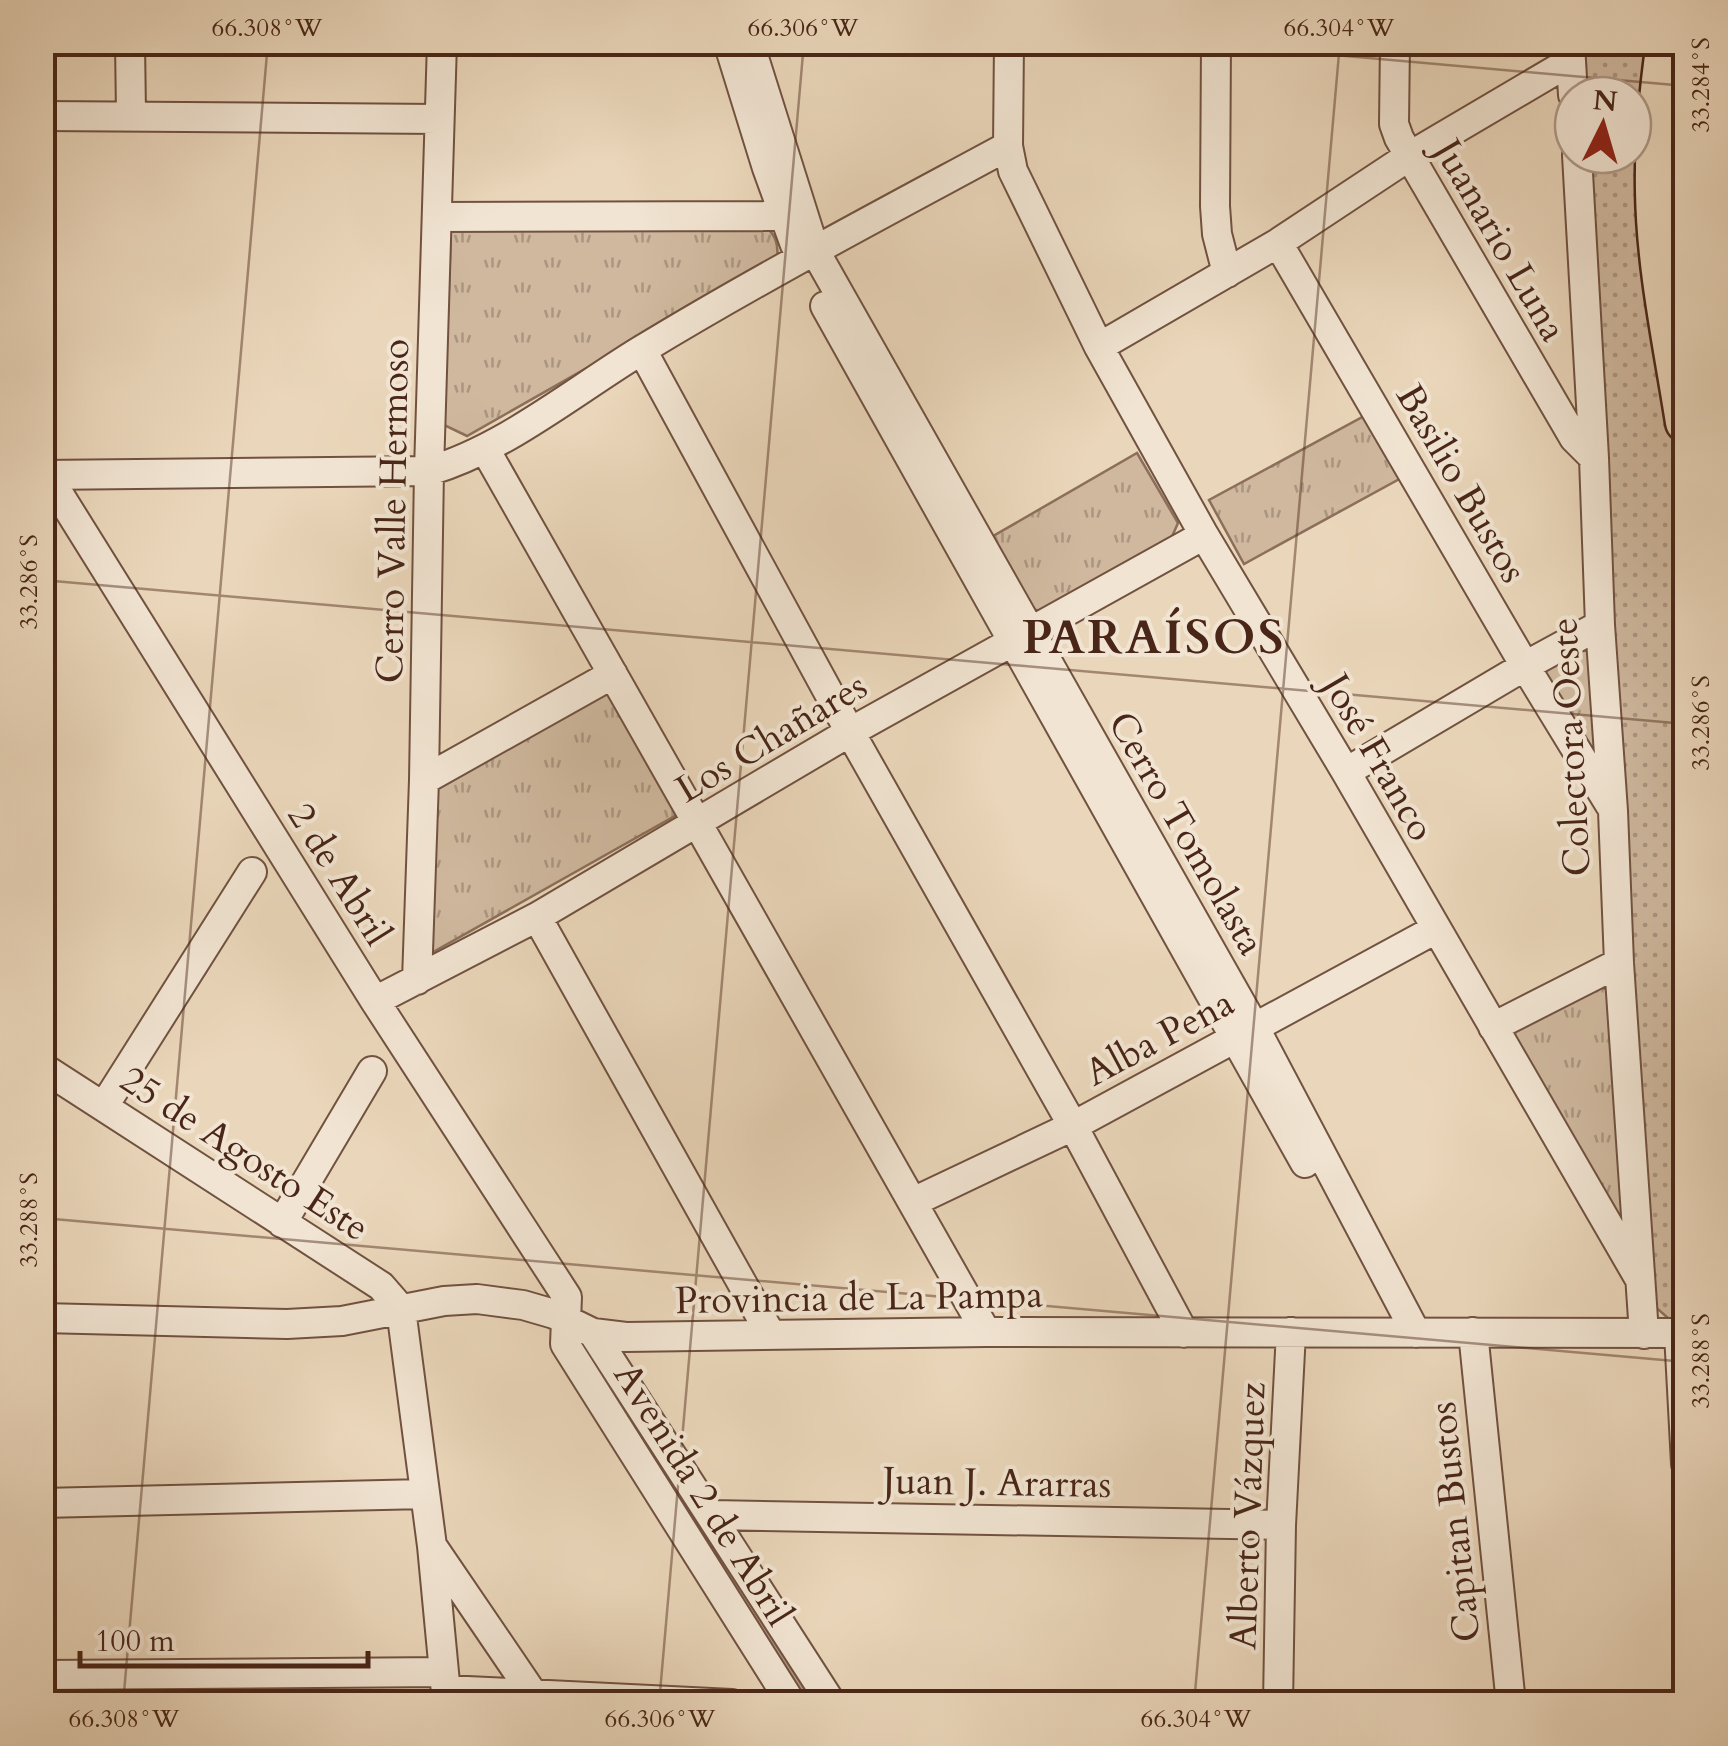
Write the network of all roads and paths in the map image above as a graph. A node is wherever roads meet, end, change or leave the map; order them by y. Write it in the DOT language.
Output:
graph roads {
  1 [pos="130,42"];
  2 [pos="442,42"];
  3 [pos="728,42"];
  4 [pos="749,42"];
  5 [pos="1009,42"];
  6 [pos="1216,42"];
  7 [pos="1395,42"];
  8 [pos="1667,42"];
  9 [pos="1570,52"];
  10 [pos="42,116"];
  11 [pos="131,116"];
  12 [pos="439,119"];
  13 [pos="1008,146"];
  14 [pos="1408,157"];
  15 [pos="1578,175"];
  16 [pos="794,216"];
  17 [pos="436,217"];
  18 [pos="1278,242"];
  19 [pos="808,254"];
  20 [pos="1227,272"];
  21 [pos="1099,348"];
  22 [pos="642,350"];
  23 [pos="1686,422"];
  24 [pos="484,450"];
  25 [pos="1594,458"];
  26 [pos="428,471"];
  27 [pos="44,472"];
  28 [pos="1204,535"];
  29 [pos="1600,624"];
  30 [pos="1022,637"];
  31 [pos="1525,666"];
  32 [pos="613,674"];
  33 [pos="850,732"];
  34 [pos="1346,772"];
  35 [pos="424,780"];
  36 [pos="1613,811"];
  37 [pos="698,823"];
  38 [pos="252,872"];
  39 [pos="538,917"];
  40 [pos="1436,928"];
  41 [pos="1619,963"];
  42 [pos="418,980"];
  43 [pos="375,1001"];
  44 [pos="1493,1027"];
  45 [pos="1246,1033"];
  46 [pos="42,1067"];
  47 [pos="372,1070"];
  48 [pos="104,1106"];
  49 [pos="1073,1126"];
  50 [pos="913,1202"];
  51 [pos="282,1223"];
  52 [pos="1638,1278"];
  53 [pos="401,1309"];
  54 [pos="42,1318"];
  55 [pos="566,1320"];
  56 [pos="986,1332"];
  57 [pos="1291,1332"];
  58 [pos="1472,1332"];
  59 [pos="594,1333"];
  60 [pos="1184,1333"];
  61 [pos="1406,1333"];
  62 [pos="1682,1333"];
  63 [pos="1644,1334"];
  64 [pos="771,1335"];
  65 [pos="1686,1464"];
  66 [pos="425,1494"];
  67 [pos="42,1503"];
  68 [pos="712,1515"];
  69 [pos="1281,1524"];
  70 [pos="432,1546"];
  71 [pos="42,1675"];
  72 [pos="446,1689"];
  73 [pos="533,1694"];
  74 [pos="732,1704"];
  75 [pos="792,1704"];
  76 [pos="832,1704"];
  77 [pos="1278,1704"];
  78 [pos="1511,1704"];
  1 -- 11 [label="street"];
  2 -- 12 [label="street, Cerro Valle Hermoso"];
  3 -- 16 [label="street, Cerro Tomolasta"];
  4 -- 16 [label="street, Cerro Tomolasta"];
  5 -- 13 [label="street, José Franco"];
  6 -- 20 [label="street"];
  7 -- 14 [label="street, Juanario Luna"];
  8 -- 23 [label="highway"];
  9 -- 14 [label="street"];
  10 -- 11 [label="street"];
  11 -- 12 [label="street"];
  12 -- 17 [label="street, Cerro Valle Hermoso"];
  13 -- 19 [label="street"];
  13 -- 21 [label="street, José Franco"];
  14 -- 18 [label="street"];
  14 -- 25 [label="street, Juanario Luna"];
  15 -- 25 [label="street, Colectora Oeste"];
  16 -- 17 [label="street"];
  16 -- 19 [label="street, Cerro Tomolasta"];
  17 -- 26 [label="street, Cerro Valle Hermoso"];
  18 -- 20 [label="street"];
  18 -- 31 [label="street, Basilio Bustos"];
  19 -- 22 [label="street"];
  19 -- 30 [label="street, Cerro Tomolasta"];
  20 -- 21 [label="street"];
  21 -- 28 [label="street, José Franco"];
  22 -- 24 [label="street"];
  22 -- 33 [label="street"];
  24 -- 26 [label="street"];
  24 -- 32 [label="street"];
  25 -- 29 [label="street, Colectora Oeste"];
  26 -- 27 [label="street"];
  26 -- 35 [label="street, Cerro Valle Hermoso"];
  27 -- 43 [label="street, 2 de Abril"];
  28 -- 30 [label="street, Los Chañares"];
  28 -- 34 [label="street, José Franco"];
  29 -- 31 [label="street"];
  29 -- 36 [label="street, Colectora Oeste"];
  30 -- 33 [label="street, Los Chañares"];
  30 -- 45 [label="street, Cerro Tomolasta"];
  31 -- 34 [label="street"];
  31 -- 36 [label="street, Basilio Bustos"];
  32 -- 35 [label="street"];
  32 -- 37 [label="street"];
  33 -- 37 [label="street, Los Chañares"];
  33 -- 49 [label="street"];
  34 -- 40 [label="street, José Franco"];
  35 -- 42 [label="street, Cerro Valle Hermoso"];
  36 -- 41 [label="street, Colectora Oeste"];
  37 -- 39 [label="street, Los Chañares"];
  37 -- 50 [label="street"];
  38 -- 48 [label="street"];
  39 -- 42 [label="street, Los Chañares"];
  39 -- 64 [label="street"];
  40 -- 44 [label="street, José Franco"];
  40 -- 45 [label="street, Alba Pena"];
  41 -- 44 [label="street"];
  41 -- 52 [label="street, Colectora Oeste"];
  42 -- 43 [label="street, Los Chañares"];
  43 -- 55 [label="street, 2 de Abril"];
  44 -- 52 [label="street, José Franco"];
  45 -- 49 [label="street, Alba Pena"];
  45 -- 61 [label="street, Cerro Tomolasta"];
  46 -- 48 [label="street, 25 de Agosto Este"];
  47 -- 51 [label="street"];
  48 -- 51 [label="street, 25 de Agosto Este"];
  49 -- 50 [label="street, Alba Pena"];
  49 -- 60 [label="street"];
  50 -- 56 [label="street"];
  51 -- 53 [label="street, 25 de Agosto Este"];
  52 -- 63 [label="street, Colectora Oeste"];
  53 -- 54 [label="street, Provincia de La Pampa"];
  53 -- 55 [label="street, Provincia de La Pampa"];
  53 -- 66 [label="street"];
  55 -- 59 [label="street, Provincia de La Pampa"];
  55 -- 75 [label="street, Avenida 2 de Abril"];
  56 -- 60 [label="street, Provincia de La Pampa"];
  56 -- 64 [label="street, Provincia de La Pampa"];
  57 -- 60 [label="street, Provincia de La Pampa"];
  57 -- 61 [label="street, Provincia de La Pampa"];
  57 -- 69 [label="street, Alberto Vázquez"];
  58 -- 61 [label="street, Provincia de La Pampa"];
  58 -- 63 [label="street, Provincia de La Pampa"];
  58 -- 78 [label="street, Capitan Bustos"];
  59 -- 64 [label="street, Provincia de La Pampa"];
  59 -- 68 [label="street, Avenida 2 de Abril"];
  62 -- 63 [label="street, Provincia de La Pampa"];
  62 -- 65 [label="street"];
  66 -- 67 [label="street"];
  66 -- 70 [label="street"];
  68 -- 69 [label="street, Juan J. Ararras"];
  68 -- 76 [label="street, Avenida 2 de Abril"];
  69 -- 77 [label="street, Alberto Vázquez"];
  70 -- 72 [label="street"];
  70 -- 73 [label="street"];
  71 -- 72 [label="street"];
  72 -- 73 [label="street"];
  73 -- 74 [label="street"];
}
